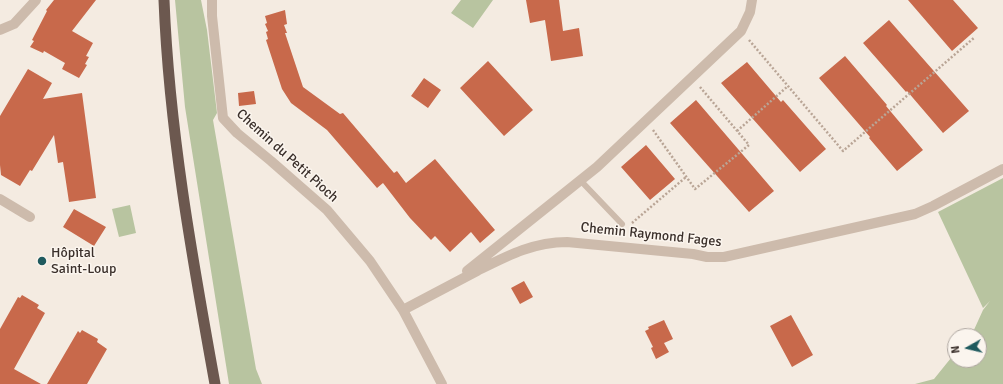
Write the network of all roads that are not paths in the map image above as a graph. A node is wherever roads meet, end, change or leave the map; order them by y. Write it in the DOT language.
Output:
graph roads {
  1 [pos="36,0"];
  2 [pos="164,0"];
  3 [pos="212,0"];
  4 [pos="752,0"];
  5 [pos="0,30"];
  6 [pos="1003,169"];
  7 [pos="580,180"];
  8 [pos="0,199"];
  9 [pos="30,217"];
  10 [pos="624,226"];
  11 [pos="452,284"];
  12 [pos="403,310"];
  13 [pos="215,384"];
  14 [pos="442,384"];
  1 -- 5 [label="street"];
  2 -- 13 [label="highway"];
  3 -- 12 [label="street, Chemin du Petit Pioch"];
  4 -- 7 [label="street"];
  6 -- 11 [label="street, Chemin Raymond Fages"];
  7 -- 10 [label="lane"];
  7 -- 11 [label="street"];
  8 -- 9 [label="street"];
  11 -- 12 [label="street, Chemin Raymond Fages"];
  12 -- 14 [label="street"];
}
